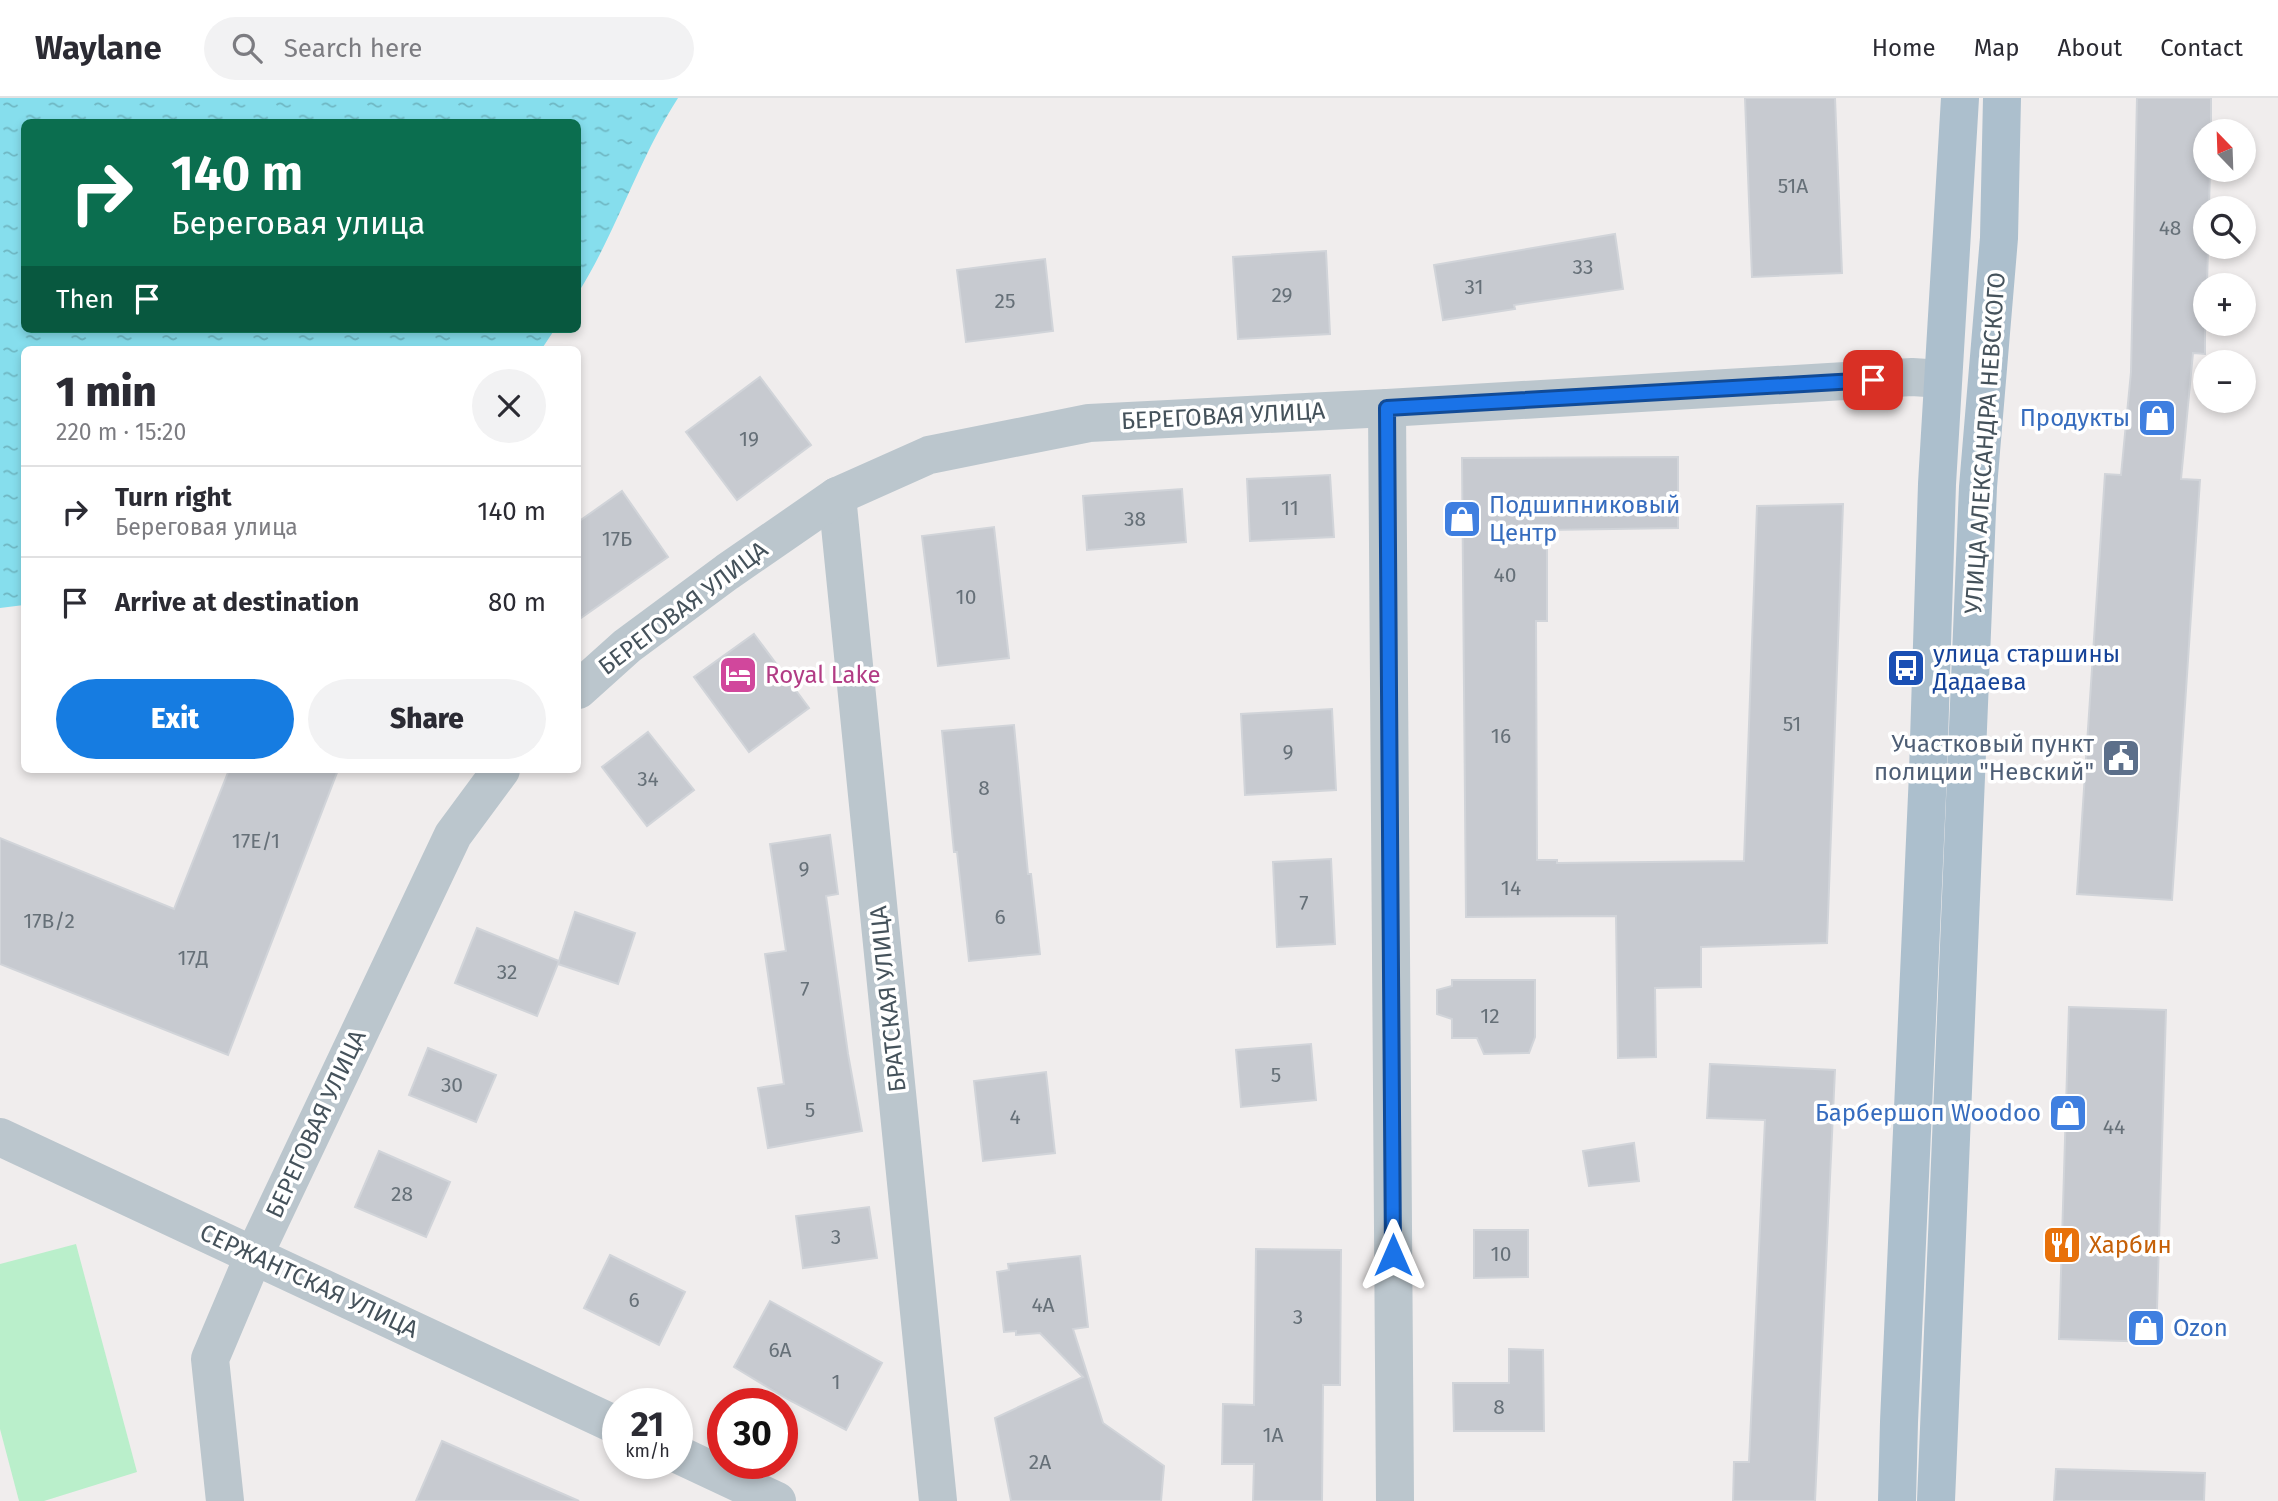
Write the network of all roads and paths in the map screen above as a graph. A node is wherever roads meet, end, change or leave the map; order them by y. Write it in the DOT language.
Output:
graph roads {
  1 [pos="1960,98"];
  2 [pos="2002,98"];
  3 [pos="1943,379"];
  4 [pos="1387,408"];
  5 [pos="837,496"];
  6 [pos="581,687"];
  7 [pos="499,773"];
  8 [pos="0,1137"];
  9 [pos="254,1255"];
  10 [pos="602,1418"];
  11 [pos="693,1462"];
  12 [pos="225,1501"];
  13 [pos="777,1501"];
  14 [pos="938,1501"];
  15 [pos="1395,1501"];
  16 [pos="1897,1501"];
  17 [pos="1936,1501"];
  1 -- 3 [label="main road, УЛИЦА АЛЕКСАНДРА НЕВСКОГО"];
  2 -- 17 [label="main road, УЛИЦА АЛЕКСАНДРА НЕВСКОГО"];
  3 -- 4 [label="street, БЕРЕГОВАЯ УЛИЦА"];
  3 -- 16 [label="main road, УЛИЦА АЛЕКСАНДРА НЕВСКОГО"];
  4 -- 5 [label="street, БЕРЕГОВАЯ УЛИЦА"];
  4 -- 15 [label="street"];
  5 -- 6 [label="street, БЕРЕГОВАЯ УЛИЦА"];
  5 -- 14 [label="street, БРАТСКАЯ УЛИЦА"];
  7 -- 9 [label="street, БЕРЕГОВАЯ УЛИЦА"];
  8 -- 9 [label="street, СЕРЖАНТСКАЯ УЛИЦА"];
  9 -- 10 [label="street, СЕРЖАНТСКАЯ УЛИЦА"];
  9 -- 12 [label="street, БЕРЕГОВАЯ УЛИЦА"];
  11 -- 13 [label="street"];
}
